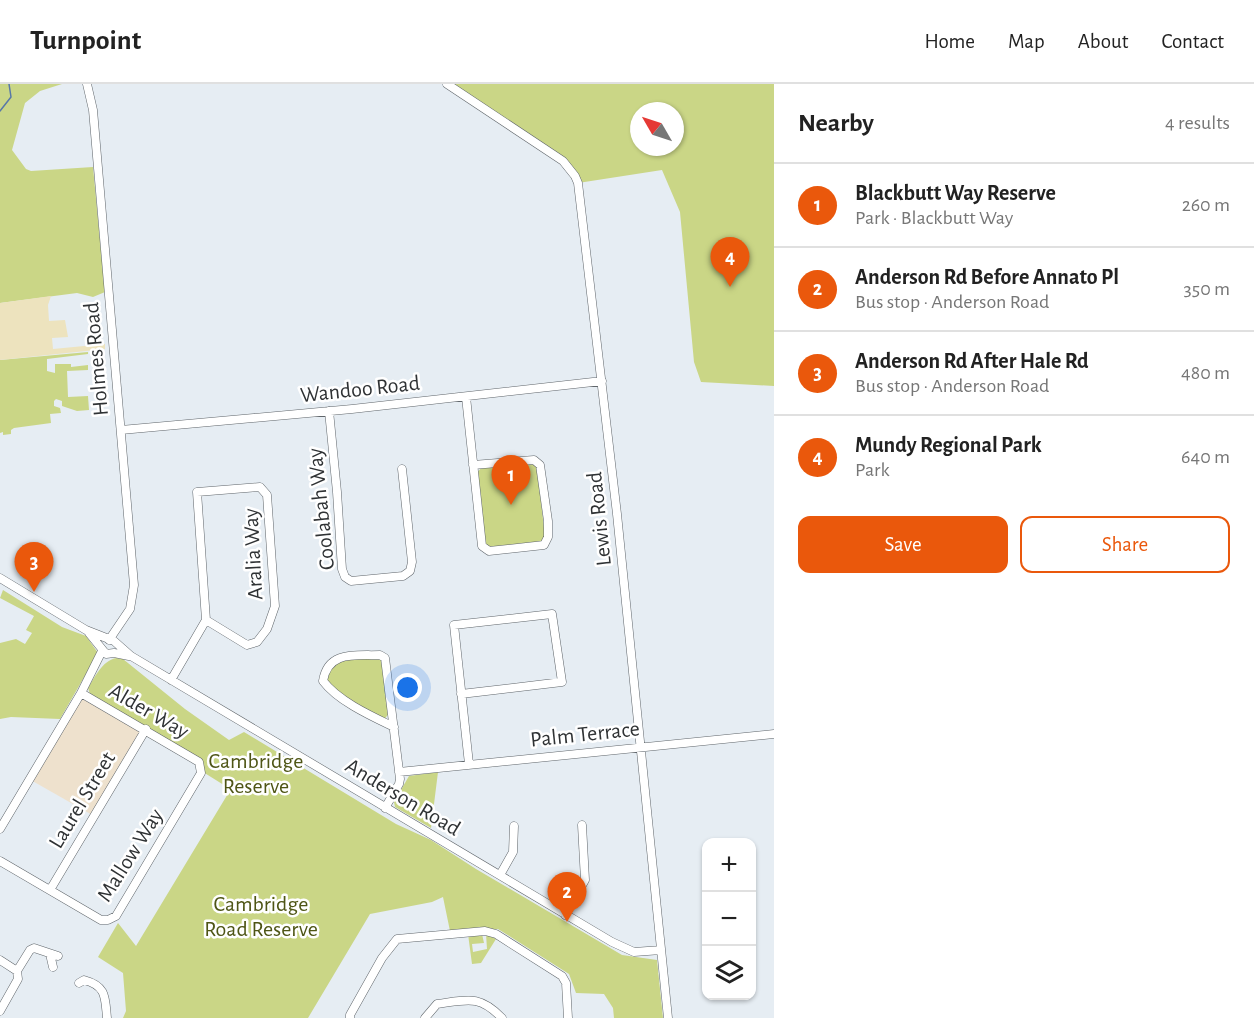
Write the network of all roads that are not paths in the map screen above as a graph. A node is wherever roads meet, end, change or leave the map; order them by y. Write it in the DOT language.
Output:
graph roads {
  1 [pos="87,84"];
  2 [pos="447,84"];
  3 [pos="602,381"];
  4 [pos="466,397"];
  5 [pos="329,411"];
  6 [pos="121,430"];
  7 [pos="473,465"];
  8 [pos="402,469"];
  9 [pos="0,578"];
  10 [pos="206,620"];
  11 [pos="110,647"];
  12 [pos="171,680"];
  13 [pos="81,693"];
  14 [pos="461,694"];
  15 [pos="394,727"];
  16 [pos="146,729"];
  17 [pos="774,734"];
  18 [pos="641,747"];
  19 [pos="200,762"];
  20 [pos="469,764"];
  21 [pos="399,772"];
  22 [pos="385,808"];
  23 [pos="582,825"];
  24 [pos="514,826"];
  25 [pos="0,829"];
  26 [pos="0,861"];
  27 [pos="500,875"];
  28 [pos="50,890"];
  29 [pos="565,915"];
  30 [pos="661,950"];
  31 [pos="0,960"];
  32 [pos="53,967"];
  33 [pos="17,975"];
  34 [pos="79,983"];
  35 [pos="0,1011"];
  36 [pos="107,1018"];
  37 [pos="350,1018"];
  38 [pos="425,1018"];
  39 [pos="502,1018"];
  40 [pos="568,1018"];
  41 [pos="669,1018"];
  1 -- 6 [label="street, Holmes Road"];
  2 -- 3 [label="street, Lewis Road"];
  3 -- 4 [label="street, Wandoo Road"];
  3 -- 18 [label="street, Lewis Road"];
  4 -- 5 [label="street, Wandoo Road"];
  4 -- 7 [label="street"];
  5 -- 6 [label="street, Wandoo Road"];
  5 -- 8 [label="street, Coolabah Way"];
  6 -- 11 [label="street, Holmes Road"];
  7 -- 7 [label="street"];
  9 -- 11 [label="street"];
  10 -- 10 [label="street, Aralia Way"];
  10 -- 12 [label="street"];
  11 -- 12 [label="street, Anderson Road"];
  11 -- 13 [label="street, Holmes Road"];
  12 -- 22 [label="street, Anderson Road"];
  13 -- 16 [label="street, Alder Way"];
  13 -- 25 [label="street, Holmes Road"];
  14 -- 14 [label="street"];
  14 -- 20 [label="street"];
  15 -- 15 [label="street"];
  15 -- 21 [label="street"];
  16 -- 19 [label="street, Alder Way"];
  16 -- 28 [label="street, Laurel Street"];
  17 -- 18 [label="street, Palm Terrace"];
  18 -- 20 [label="street, Palm Terrace"];
  18 -- 30 [label="street, Lewis Road"];
  19 -- 28 [label="street, Mallow Way"];
  20 -- 21 [label="street, Palm Terrace"];
  21 -- 22 [label="street"];
  22 -- 27 [label="street, Anderson Road"];
  23 -- 29 [label="street"];
  24 -- 27 [label="street"];
  26 -- 28 [label="street, Mallow Way"];
  27 -- 29 [label="street, Anderson Road"];
  29 -- 30 [label="street, Anderson Road"];
  30 -- 41 [label="street, Lewis Road"];
  31 -- 33 [label="street"];
  32 -- 33 [label="street"];
  33 -- 35 [label="street"];
  34 -- 36 [label="street"];
  37 -- 40 [label="street"];
  38 -- 39 [label="street"];
}
